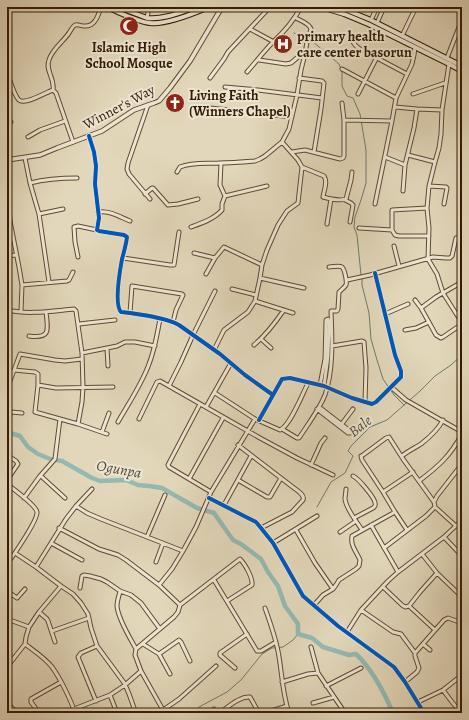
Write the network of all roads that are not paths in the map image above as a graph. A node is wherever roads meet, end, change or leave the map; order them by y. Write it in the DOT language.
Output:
graph roads {
  1 [pos="101,7"];
  2 [pos="106,7"];
  3 [pos="118,7"];
  4 [pos="149,7"];
  5 [pos="196,7"];
  6 [pos="209,7"];
  7 [pos="222,7"];
  8 [pos="270,7"];
  9 [pos="302,7"];
  10 [pos="321,7"];
  11 [pos="339,7"];
  12 [pos="377,7"];
  13 [pos="384,7"];
  14 [pos="416,7"];
  15 [pos="346,10"];
  16 [pos="135,16"];
  17 [pos="147,18"];
  18 [pos="296,18"];
  19 [pos="371,20"];
  20 [pos="460,22"];
  21 [pos="377,24"];
  22 [pos="250,29"];
  23 [pos="402,36"];
  24 [pos="274,42"];
  25 [pos="353,42"];
  26 [pos="415,47"];
  27 [pos="305,54"];
  28 [pos="447,58"];
  29 [pos="376,59"];
  30 [pos="259,60"];
  31 [pos="449,64"];
  32 [pos="462,66"];
  33 [pos="342,69"];
  34 [pos="462,71"];
  35 [pos="7,72"];
  36 [pos="247,72"];
  37 [pos="407,74"];
  38 [pos="210,78"];
  39 [pos="299,78"];
  40 [pos="364,81"];
  41 [pos="445,83"];
  42 [pos="225,87"];
  43 [pos="53,90"];
  44 [pos="358,94"];
  45 [pos="412,94"];
  46 [pos="297,95"];
  47 [pos="322,98"];
  48 [pos="396,98"];
  49 [pos="342,103"];
  50 [pos="148,105"];
  51 [pos="395,107"];
  52 [pos="210,108"];
  53 [pos="417,109"];
  54 [pos="442,110"];
  55 [pos="292,117"];
  56 [pos="344,120"];
  57 [pos="65,121"];
  58 [pos="11,122"];
  59 [pos="392,122"];
  60 [pos="7,123"];
  61 [pos="89,136"];
  62 [pos="28,137"];
  63 [pos="73,142"];
  64 [pos="282,142"];
  65 [pos="292,152"];
  66 [pos="314,152"];
  67 [pos="408,155"];
  68 [pos="385,157"];
  69 [pos="25,158"];
  70 [pos="7,160"];
  71 [pos="434,162"];
  72 [pos="221,163"];
  73 [pos="405,165"];
  74 [pos="302,167"];
  75 [pos="177,172"];
  76 [pos="352,172"];
  77 [pos="77,178"];
  78 [pos="30,183"];
  79 [pos="267,186"];
  80 [pos="429,186"];
  81 [pos="7,190"];
  82 [pos="403,192"];
  83 [pos="145,194"];
  84 [pos="225,196"];
  85 [pos="150,199"];
  86 [pos="198,199"];
  87 [pos="331,199"];
  88 [pos="345,200"];
  89 [pos="375,204"];
  90 [pos="444,204"];
  91 [pos="427,208"];
  92 [pos="63,209"];
  93 [pos="98,212"];
  94 [pos="39,214"];
  95 [pos="130,221"];
  96 [pos="8,222"];
  97 [pos="350,222"];
  98 [pos="328,224"];
  99 [pos="191,227"];
  100 [pos="359,228"];
  101 [pos="97,230"];
  102 [pos="392,230"];
  103 [pos="180,232"];
  104 [pos="429,236"];
  105 [pos="462,237"];
  106 [pos="394,246"];
  107 [pos="194,253"];
  108 [pos="16,255"];
  109 [pos="7,256"];
  110 [pos="78,257"];
  111 [pos="122,258"];
  112 [pos="215,258"];
  113 [pos="428,259"];
  114 [pos="262,265"];
  115 [pos="399,266"];
  116 [pos="329,267"];
  117 [pos="73,272"];
  118 [pos="375,273"];
  119 [pos="206,274"];
  120 [pos="260,278"];
  121 [pos="347,280"];
  122 [pos="49,282"];
  123 [pos="462,282"];
  124 [pos="22,285"];
  125 [pos="304,288"];
  126 [pos="232,289"];
  127 [pos="214,291"];
  128 [pos="444,293"];
  129 [pos="256,295"];
  130 [pos="415,300"];
  131 [pos="254,301"];
  132 [pos="408,304"];
  133 [pos="421,308"];
  134 [pos="7,310"];
  135 [pos="284,310"];
  136 [pos="21,312"];
  137 [pos="46,312"];
  138 [pos="130,313"];
  139 [pos="293,313"];
  140 [pos="385,314"];
  141 [pos="160,319"];
  142 [pos="115,320"];
  143 [pos="173,322"];
  144 [pos="429,322"];
  145 [pos="462,323"];
  146 [pos="79,324"];
  147 [pos="406,330"];
  148 [pos="193,335"];
  149 [pos="7,336"];
  150 [pos="29,336"];
  151 [pos="261,339"];
  152 [pos="254,345"];
  153 [pos="155,346"];
  154 [pos="332,346"];
  155 [pos="7,347"];
  156 [pos="107,348"];
  157 [pos="272,348"];
  158 [pos="214,350"];
  159 [pos="82,353"];
  160 [pos="82,359"];
  161 [pos="231,363"];
  162 [pos="108,366"];
  163 [pos="14,370"];
  164 [pos="308,383"];
  165 [pos="38,385"];
  166 [pos="169,386"];
  167 [pos="324,386"];
  168 [pos="83,387"];
  169 [pos="113,387"];
  170 [pos="7,389"];
  171 [pos="389,389"];
  172 [pos="215,393"];
  173 [pos="273,395"];
  174 [pos="365,402"];
  175 [pos="200,404"];
  176 [pos="206,407"];
  177 [pos="318,408"];
  178 [pos="353,409"];
  179 [pos="22,413"];
  180 [pos="109,413"];
  181 [pos="223,418"];
  182 [pos="60,419"];
  183 [pos="139,419"];
  184 [pos="255,419"];
  185 [pos="259,420"];
  186 [pos="443,420"];
  187 [pos="7,421"];
  188 [pos="118,422"];
  189 [pos="78,424"];
  190 [pos="282,429"];
  191 [pos="247,431"];
  192 [pos="102,432"];
  193 [pos="462,433"];
  194 [pos="107,434"];
  195 [pos="325,438"];
  196 [pos="238,445"];
  197 [pos="7,455"];
  198 [pos="251,456"];
  199 [pos="402,456"];
  200 [pos="311,465"];
  201 [pos="461,467"];
  202 [pos="413,472"];
  203 [pos="332,475"];
  204 [pos="40,476"];
  205 [pos="353,476"];
  206 [pos="281,478"];
  207 [pos="189,479"];
  208 [pos="7,480"];
  209 [pos="238,480"];
  210 [pos="419,481"];
  211 [pos="7,484"];
  212 [pos="92,489"];
  213 [pos="346,489"];
  214 [pos="211,492"];
  215 [pos="383,492"];
  216 [pos="165,496"];
  217 [pos="24,498"];
  218 [pos="65,498"];
  219 [pos="209,498"];
  220 [pos="434,502"];
  221 [pos="76,506"];
  222 [pos="224,506"];
  223 [pos="435,507"];
  224 [pos="395,512"];
  225 [pos="318,516"];
  226 [pos="355,520"];
  227 [pos="462,520"];
  228 [pos="7,522"];
  229 [pos="371,526"];
  230 [pos="456,526"];
  231 [pos="8,528"];
  232 [pos="59,528"];
  233 [pos="261,528"];
  234 [pos="296,530"];
  235 [pos="362,530"];
  236 [pos="407,530"];
  237 [pos="340,532"];
  238 [pos="147,537"];
  239 [pos="444,537"];
  240 [pos="51,543"];
  241 [pos="163,543"];
  242 [pos="273,543"];
  243 [pos="384,548"];
  244 [pos="183,551"];
  245 [pos="15,553"];
  246 [pos="422,554"];
  247 [pos="462,555"];
  248 [pos="82,560"];
  249 [pos="156,562"];
  250 [pos="7,564"];
  251 [pos="36,567"];
  252 [pos="398,572"];
  253 [pos="437,573"];
  254 [pos="214,580"];
  255 [pos="159,585"];
  256 [pos="61,586"];
  257 [pos="383,587"];
  258 [pos="80,588"];
  259 [pos="25,589"];
  260 [pos="332,589"];
  261 [pos="7,591"];
  262 [pos="120,591"];
  263 [pos="462,597"];
  264 [pos="227,600"];
  265 [pos="180,605"];
  266 [pos="314,605"];
  267 [pos="409,606"];
  268 [pos="265,608"];
  269 [pos="361,610"];
  270 [pos="39,612"];
  271 [pos="89,618"];
  272 [pos="7,619"];
  273 [pos="462,623"];
  274 [pos="29,627"];
  275 [pos="160,629"];
  276 [pos="435,630"];
  277 [pos="52,631"];
  278 [pos="346,632"];
  279 [pos="247,634"];
  280 [pos="55,642"];
  281 [pos="276,643"];
  282 [pos="25,644"];
  283 [pos="143,644"];
  284 [pos="423,644"];
  285 [pos="97,646"];
  286 [pos="311,647"];
  287 [pos="136,649"];
  288 [pos="430,650"];
  289 [pos="415,653"];
  290 [pos="159,654"];
  291 [pos="190,660"];
  292 [pos="216,666"];
  293 [pos="7,667"];
  294 [pos="235,668"];
  295 [pos="361,668"];
  296 [pos="141,671"];
  297 [pos="318,673"];
  298 [pos="170,674"];
  299 [pos="462,675"];
  300 [pos="61,682"];
  301 [pos="282,682"];
  302 [pos="405,682"];
  303 [pos="125,685"];
  304 [pos="326,686"];
  305 [pos="443,690"];
  306 [pos="110,695"];
  307 [pos="334,697"];
  308 [pos="96,701"];
  309 [pos="418,702"];
  310 [pos="7,703"];
  311 [pos="313,703"];
  312 [pos="287,706"];
  313 [pos="214,709"];
  314 [pos="74,711"];
  315 [pos="372,711"];
  316 [pos="10,713"];
  317 [pos="39,713"];
  318 [pos="117,713"];
  319 [pos="136,713"];
  320 [pos="215,713"];
  321 [pos="224,713"];
  322 [pos="259,713"];
  323 [pos="265,713"];
  324 [pos="289,713"];
  325 [pos="345,713"];
  326 [pos="367,713"];
  327 [pos="424,713"];
  328 [pos="461,713"];
  1 -- 43 [label="street"];
  2 -- 16 [label="main road"];
  3 -- 16 [label="main road"];
  4 -- 17 [label="street"];
  5 -- 17 [label="main road"];
  6 -- 16 [label="main road"];
  7 -- 50 [label="street, Winner's Way"];
  8 -- 22 [label="street"];
  9 -- 18 [label="street"];
  10 -- 15 [label="main road"];
  11 -- 15 [label="main road"];
  12 -- 19 [label="street"];
  13 -- 21 [label="street"];
  14 -- 23 [label="street"];
  15 -- 19 [label="main road"];
  15 -- 26 [label="main road"];
  16 -- 17 [label="main road"];
  18 -- 24 [label="street"];
  18 -- 27 [label="street"];
  19 -- 21 [label="main road"];
  20 -- 28 [label="street"];
  21 -- 23 [label="main road"];
  22 -- 24 [label="street"];
  22 -- 38 [label="street"];
  23 -- 28 [label="main road"];
  24 -- 30 [label="street"];
  25 -- 29 [label="street"];
  26 -- 31 [label="main road"];
  26 -- 37 [label="street"];
  27 -- 30 [label="street"];
  27 -- 39 [label="street"];
  28 -- 32 [label="main road"];
  29 -- 37 [label="street"];
  29 -- 40 [label="street"];
  30 -- 36 [label="street"];
  31 -- 34 [label="main road"];
  31 -- 41 [label="street"];
  33 -- 40 [label="street"];
  35 -- 43 [label="street"];
  37 -- 48 [label="street"];
  39 -- 46 [label="street"];
  39 -- 47 [label="street"];
  40 -- 44 [label="street"];
  40 -- 48 [label="street"];
  41 -- 45 [label="street"];
  41 -- 54 [label="street"];
  42 -- 46 [label="street"];
  43 -- 57 [label="street"];
  46 -- 47 [label="street"];
  46 -- 55 [label="street"];
  47 -- 66 [label="street"];
  48 -- 51 [label="street"];
  49 -- 56 [label="street"];
  50 -- 61 [label="street, Winner's Way"];
  50 -- 83 [label="street"];
  51 -- 53 [label="street"];
  51 -- 59 [label="street"];
  52 -- 55 [label="street"];
  53 -- 54 [label="street"];
  53 -- 67 [label="street"];
  54 -- 71 [label="street"];
  55 -- 64 [label="street"];
  56 -- 59 [label="street"];
  56 -- 66 [label="street"];
  57 -- 62 [label="street"];
  57 -- 63 [label="street"];
  58 -- 60 [label="street"];
  59 -- 68 [label="street"];
  61 -- 63 [label="street, Winner's Way"];
  61 -- 93 [label="street"];
  63 -- 69 [label="street, Winner's Way"];
  64 -- 65 [label="street"];
  64 -- 72 [label="street"];
  65 -- 66 [label="street"];
  65 -- 74 [label="street"];
  67 -- 71 [label="street"];
  67 -- 73 [label="street"];
  68 -- 73 [label="street"];
  68 -- 89 [label="street"];
  69 -- 70 [label="street, Winner's Way"];
  69 -- 78 [label="street"];
  71 -- 80 [label="street"];
  72 -- 75 [label="street"];
  72 -- 84 [label="street"];
  73 -- 82 [label="street"];
  74 -- 87 [label="street"];
  74 -- 114 [label="street"];
  76 -- 88 [label="street"];
  77 -- 78 [label="street"];
  78 -- 94 [label="street"];
  79 -- 84 [label="street"];
  80 -- 90 [label="street"];
  80 -- 91 [label="street"];
  81 -- 96 [label="street"];
  83 -- 85 [label="street"];
  83 -- 86 [label="street"];
  84 -- 99 [label="street"];
  87 -- 88 [label="street"];
  87 -- 98 [label="street"];
  88 -- 97 [label="street"];
  91 -- 102 [label="street"];
  91 -- 104 [label="street"];
  92 -- 94 [label="street"];
  93 -- 95 [label="street"];
  93 -- 101 [label="street"];
  94 -- 122 [label="street"];
  96 -- 108 [label="street"];
  100 -- 102 [label="street"];
  101 -- 110 [label="street"];
  101 -- 111 [label="street"];
  102 -- 104 [label="street"];
  103 -- 111 [label="street"];
  104 -- 113 [label="street"];
  105 -- 113 [label="street"];
  106 -- 115 [label="street"];
  107 -- 112 [label="street"];
  108 -- 109 [label="street"];
  108 -- 124 [label="street"];
  111 -- 138 [label="street"];
  112 -- 114 [label="street"];
  112 -- 119 [label="street"];
  113 -- 115 [label="street"];
  113 -- 128 [label="street"];
  114 -- 120 [label="street"];
  115 -- 118 [label="street"];
  116 -- 121 [label="street"];
  117 -- 122 [label="street"];
  118 -- 121 [label="street"];
  118 -- 140 [label="street"];
  120 -- 125 [label="street"];
  120 -- 129 [label="street"];
  121 -- 154 [label="street"];
  122 -- 124 [label="street"];
  123 -- 128 [label="street"];
  124 -- 136 [label="street"];
  126 -- 129 [label="street"];
  127 -- 148 [label="street"];
  128 -- 133 [label="street"];
  128 -- 145 [label="street"];
  129 -- 131 [label="street"];
  130 -- 133 [label="street"];
  131 -- 135 [label="street"];
  131 -- 158 [label="street"];
  132 -- 140 [label="street"];
  133 -- 144 [label="street"];
  134 -- 136 [label="street"];
  135 -- 139 [label="street"];
  135 -- 151 [label="street"];
  136 -- 137 [label="street"];
  137 -- 146 [label="street"];
  137 -- 150 [label="street"];
  138 -- 141 [label="street"];
  138 -- 143 [label="street"];
  140 -- 171 [label="street"];
  141 -- 143 [label="street"];
  141 -- 153 [label="street"];
  142 -- 146 [label="street"];
  143 -- 148 [label="street"];
  144 -- 145 [label="street"];
  144 -- 147 [label="street"];
  146 -- 159 [label="street"];
  148 -- 158 [label="street"];
  148 -- 166 [label="street"];
  149 -- 155 [label="street"];
  151 -- 152 [label="street"];
  151 -- 157 [label="street"];
  153 -- 156 [label="street"];
  153 -- 188 [label="street"];
  154 -- 167 [label="street"];
  154 -- 174 [label="street"];
  156 -- 159 [label="street"];
  156 -- 162 [label="street"];
  158 -- 161 [label="street"];
  159 -- 160 [label="street"];
  160 -- 163 [label="street"];
  160 -- 168 [label="street"];
  161 -- 172 [label="street"];
  161 -- 173 [label="street"];
  163 -- 165 [label="street"];
  163 -- 170 [label="street"];
  164 -- 167 [label="street"];
  164 -- 173 [label="street"];
  164 -- 190 [label="street"];
  165 -- 168 [label="street"];
  165 -- 182 [label="street"];
  166 -- 175 [label="street"];
  166 -- 183 [label="street"];
  167 -- 167 [label="street"];
  167 -- 174 [label="street"];
  167 -- 177 [label="street"];
  168 -- 169 [label="street"];
  168 -- 189 [label="street"];
  171 -- 174 [label="street"];
  171 -- 186 [label="street"];
  172 -- 176 [label="street"];
  172 -- 184 [label="street"];
  173 -- 185 [label="street"];
  175 -- 176 [label="street"];
  175 -- 207 [label="street"];
  176 -- 181 [label="street"];
  177 -- 178 [label="street"];
  177 -- 190 [label="street"];
  179 -- 187 [label="street"];
  180 -- 192 [label="street"];
  181 -- 191 [label="street"];
  181 -- 207 [label="street"];
  182 -- 189 [label="street"];
  182 -- 204 [label="street"];
  184 -- 185 [label="street"];
  184 -- 191 [label="street"];
  185 -- 190 [label="street"];
  186 -- 193 [label="street"];
  186 -- 199 [label="street"];
  189 -- 192 [label="street"];
  191 -- 196 [label="street"];
  191 -- 200 [label="street"];
  192 -- 194 [label="street"];
  193 -- 210 [label="street"];
  195 -- 200 [label="street"];
  196 -- 198 [label="street"];
  196 -- 214 [label="street"];
  197 -- 208 [label="street"];
  198 -- 206 [label="street"];
  198 -- 209 [label="street"];
  199 -- 202 [label="street"];
  199 -- 215 [label="street"];
  200 -- 203 [label="street"];
  201 -- 220 [label="street"];
  202 -- 210 [label="street"];
  202 -- 215 [label="street"];
  204 -- 217 [label="street"];
  204 -- 218 [label="street"];
  205 -- 226 [label="street"];
  206 -- 209 [label="street"];
  206 -- 233 [label="street"];
  207 -- 214 [label="street"];
  209 -- 222 [label="street"];
  210 -- 220 [label="street"];
  211 -- 217 [label="street"];
  212 -- 221 [label="street"];
  213 -- 226 [label="street"];
  214 -- 219 [label="street"];
  215 -- 224 [label="street"];
  216 -- 238 [label="street"];
  217 -- 245 [label="street"];
  219 -- 222 [label="street"];
  219 -- 244 [label="street"];
  220 -- 223 [label="street"];
  221 -- 232 [label="street"];
  221 -- 238 [label="street"];
  222 -- 233 [label="street"];
  223 -- 230 [label="street"];
  223 -- 236 [label="street"];
  224 -- 229 [label="street"];
  224 -- 236 [label="street"];
  225 -- 234 [label="street"];
  226 -- 235 [label="street"];
  226 -- 237 [label="street"];
  227 -- 230 [label="street"];
  228 -- 231 [label="street"];
  229 -- 235 [label="street"];
  229 -- 243 [label="street"];
  230 -- 239 [label="street"];
  232 -- 240 [label="street"];
  232 -- 255 [label="street"];
  233 -- 242 [label="street"];
  234 -- 242 [label="street"];
  234 -- 260 [label="street"];
  235 -- 260 [label="street"];
  236 -- 243 [label="street"];
  238 -- 241 [label="street"];
  239 -- 246 [label="street"];
  239 -- 247 [label="street"];
  240 -- 248 [label="street"];
  240 -- 251 [label="street"];
  241 -- 244 [label="street"];
  241 -- 249 [label="street"];
  242 -- 266 [label="street"];
  243 -- 252 [label="street"];
  244 -- 255 [label="street"];
  245 -- 250 [label="street"];
  245 -- 251 [label="street"];
  246 -- 252 [label="street"];
  246 -- 253 [label="street"];
  251 -- 256 [label="street"];
  252 -- 257 [label="street"];
  253 -- 263 [label="street"];
  253 -- 267 [label="street"];
  254 -- 264 [label="street"];
  254 -- 264 [label="street"];
  254 -- 265 [label="street"];
  255 -- 265 [label="street"];
  256 -- 270 [label="street"];
  256 -- 271 [label="street"];
  257 -- 267 [label="street"];
  257 -- 269 [label="street"];
  258 -- 262 [label="street"];
  259 -- 261 [label="street"];
  260 -- 266 [label="street"];
  262 -- 275 [label="street"];
  262 -- 287 [label="street"];
  264 -- 279 [label="street"];
  265 -- 275 [label="street"];
  266 -- 278 [label="street"];
  267 -- 276 [label="street"];
  268 -- 281 [label="street"];
  269 -- 278 [label="street"];
  269 -- 289 [label="street"];
  270 -- 274 [label="street"];
  270 -- 277 [label="street"];
  271 -- 277 [label="street"];
  271 -- 285 [label="street"];
  272 -- 274 [label="street"];
  273 -- 276 [label="street"];
  274 -- 282 [label="street"];
  275 -- 283 [label="street"];
  276 -- 284 [label="street"];
  277 -- 280 [label="street"];
  278 -- 302 [label="street"];
  279 -- 281 [label="street"];
  279 -- 294 [label="street"];
  281 -- 301 [label="street"];
  282 -- 293 [label="street"];
  282 -- 300 [label="street"];
  283 -- 287 [label="street"];
  283 -- 290 [label="street"];
  284 -- 288 [label="street"];
  284 -- 289 [label="street"];
  285 -- 303 [label="street"];
  285 -- 308 [label="street"];
  286 -- 297 [label="street"];
  287 -- 296 [label="street"];
  289 -- 302 [label="street"];
  290 -- 291 [label="street"];
  290 -- 298 [label="street"];
  292 -- 296 [label="street"];
  295 -- 304 [label="street"];
  296 -- 303 [label="street"];
  297 -- 301 [label="street"];
  297 -- 304 [label="street"];
  299 -- 305 [label="street"];
  300 -- 314 [label="street"];
  300 -- 317 [label="street"];
  301 -- 312 [label="street"];
  302 -- 309 [label="street"];
  303 -- 306 [label="street"];
  303 -- 319 [label="street"];
  304 -- 307 [label="street"];
  305 -- 309 [label="street"];
  305 -- 328 [label="street"];
  306 -- 308 [label="street"];
  306 -- 318 [label="street"];
  307 -- 311 [label="street"];
  307 -- 325 [label="street"];
  308 -- 314 [label="street"];
  309 -- 327 [label="street"];
  310 -- 316 [label="street"];
  312 -- 323 [label="street"];
  312 -- 324 [label="street"];
  313 -- 320 [label="street"];
  315 -- 326 [label="street"];
  321 -- 322 [label="street"];
}
